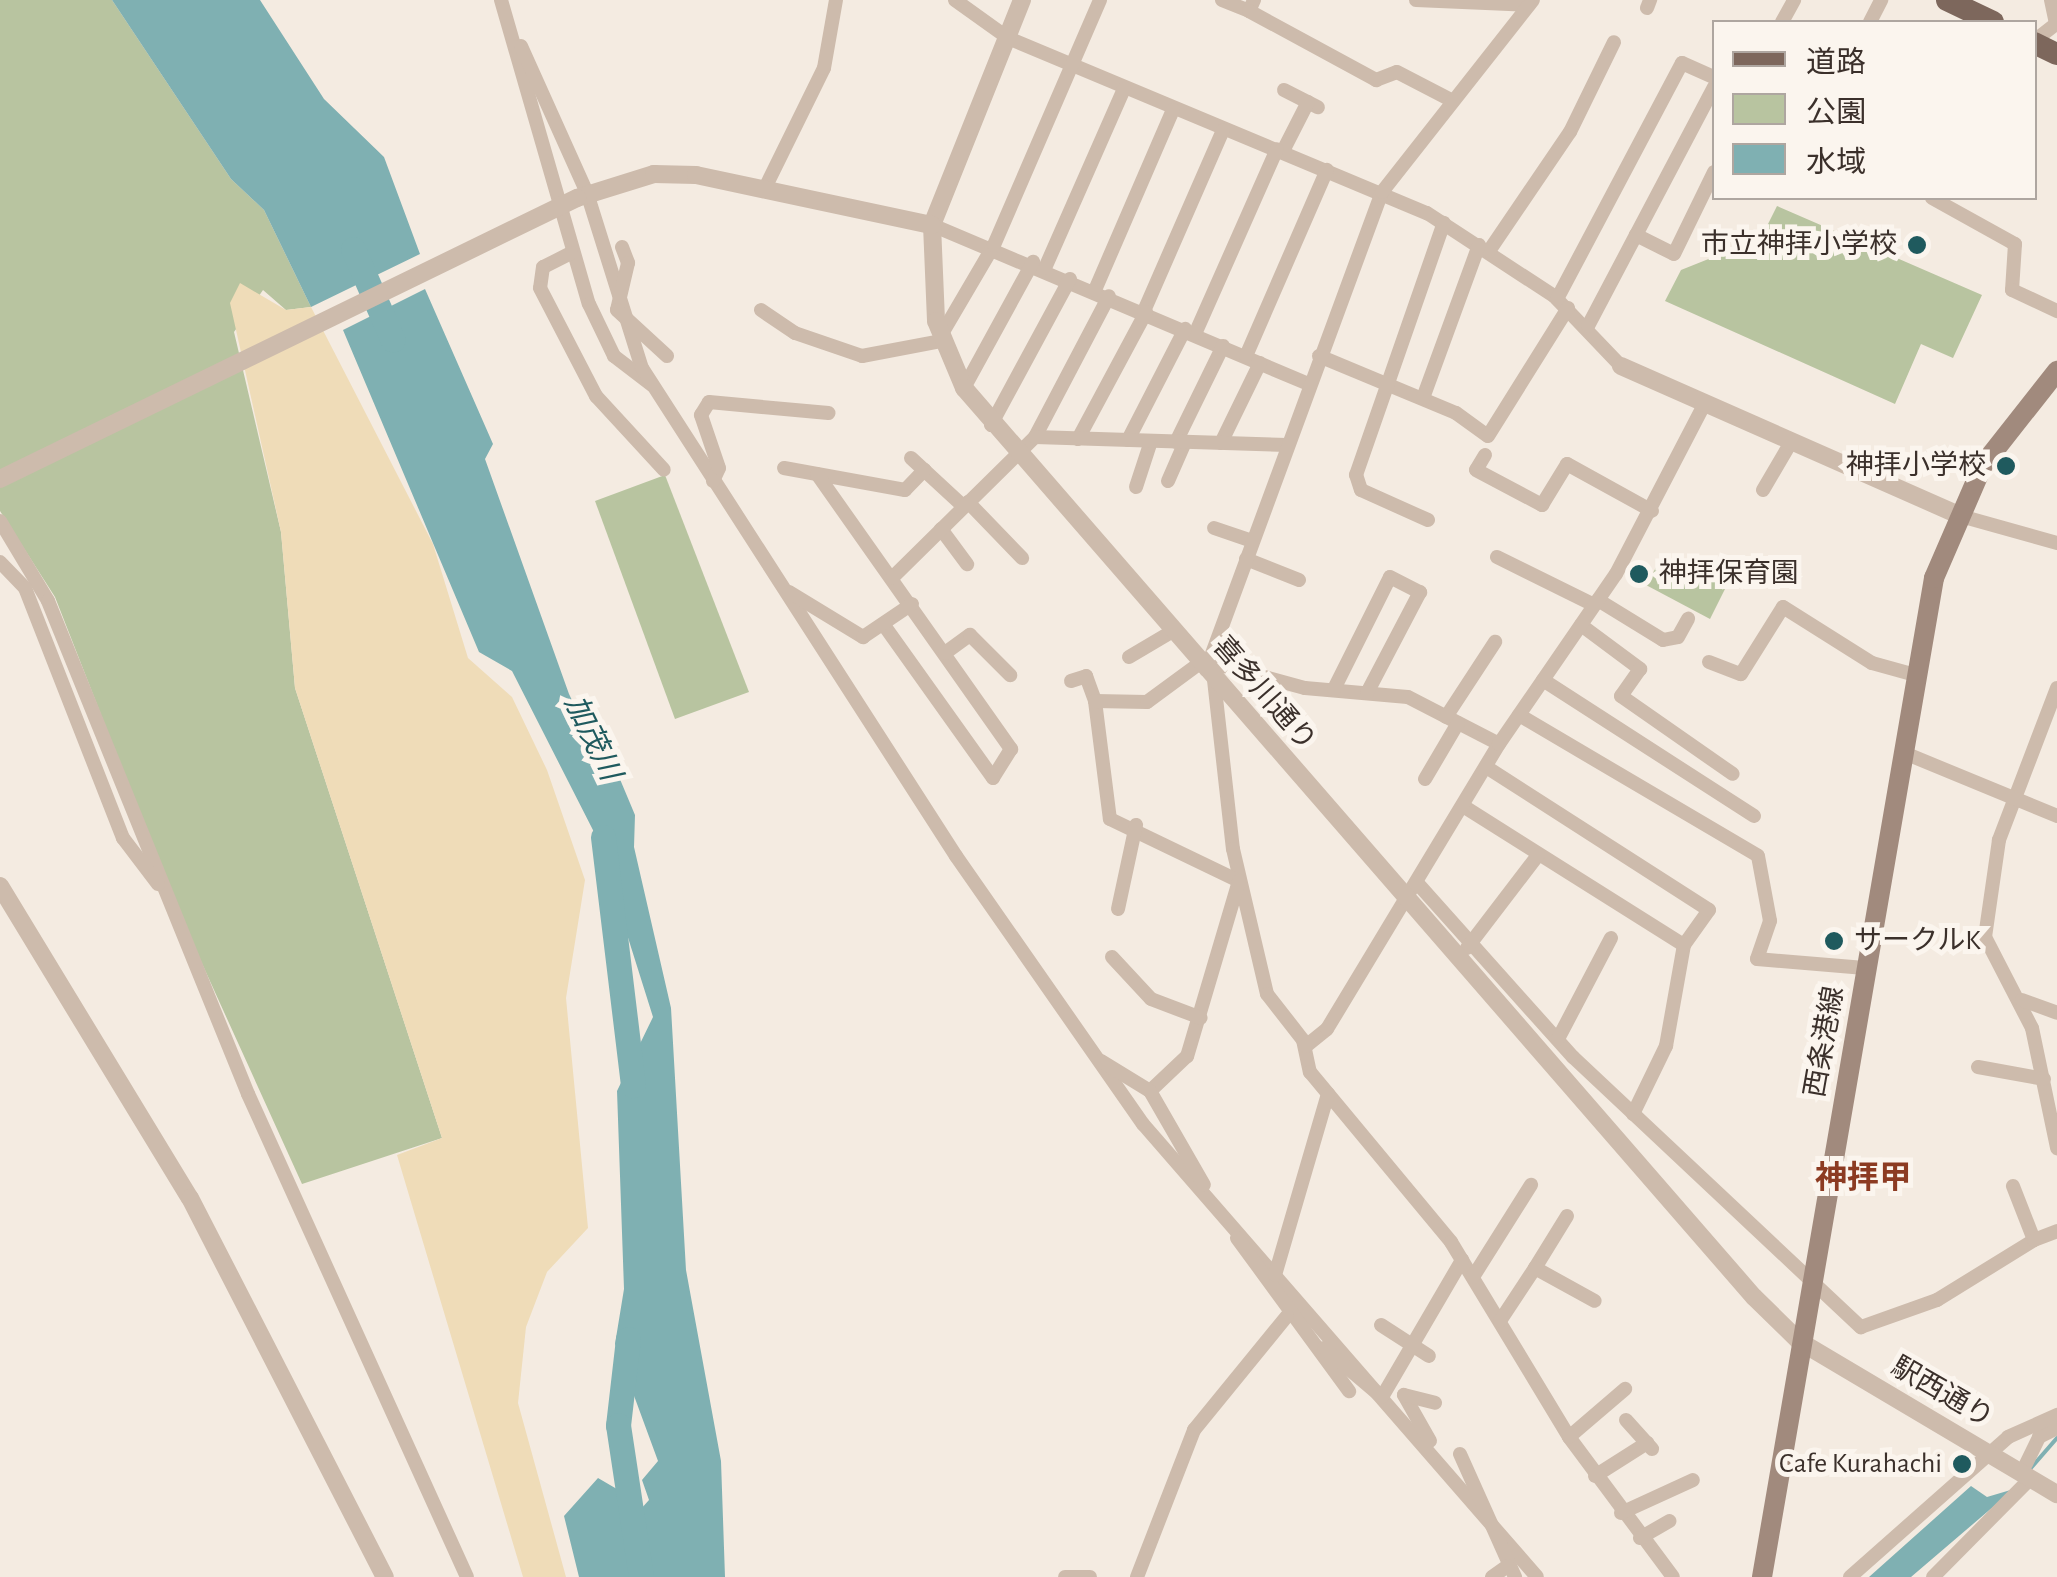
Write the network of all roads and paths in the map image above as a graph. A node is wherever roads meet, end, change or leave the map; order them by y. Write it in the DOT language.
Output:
graph roads {
  1 [pos="500,0"];
  2 [pos="836,0"];
  3 [pos="956,0"];
  4 [pos="1022,0"];
  5 [pos="1100,0"];
  6 [pos="1222,0"];
  7 [pos="1416,0"];
  8 [pos="1947,0"];
  9 [pos="2051,0"];
  10 [pos="1531,2"];
  11 [pos="1252,6"];
  12 [pos="1989,20"];
  13 [pos="2057,23"];
  14 [pos="1008,38"];
  15 [pos="2037,40"];
  16 [pos="1614,42"];
  17 [pos="521,46"];
  18 [pos="1072,66"];
  19 [pos="1712,76"];
  20 [pos="1124,89"];
  21 [pos="1284,90"];
  22 [pos="1712,91"];
  23 [pos="1452,101"];
  24 [pos="1173,110"];
  25 [pos="1223,130"];
  26 [pos="1280,150"];
  27 [pos="1327,170"];
  28 [pos="1712,176"];
  29 [pos="766,186"];
  30 [pos="1382,192"];
  31 [pos="582,196"];
  32 [pos="1936,200"];
  33 [pos="1444,223"];
  34 [pos="932,224"];
  35 [pos="1636,235"];
  36 [pos="994,245"];
  37 [pos="622,247"];
  38 [pos="1484,248"];
  39 [pos="571,253"];
  40 [pos="1039,265"];
  41 [pos="1070,279"];
  42 [pos="1102,293"];
  43 [pos="1563,304"];
  44 [pos="617,310"];
  45 [pos="762,310"];
  46 [pos="2057,311"];
  47 [pos="1145,312"];
  48 [pos="1588,326"];
  49 [pos="1190,332"];
  50 [pos="940,339"];
  51 [pos="1224,346"];
  52 [pos="666,356"];
  53 [pos="1246,356"];
  54 [pos="1318,356"];
  55 [pos="1260,363"];
  56 [pos="1620,366"];
  57 [pos="2057,371"];
  58 [pos="1385,380"];
  59 [pos="1308,384"];
  60 [pos="652,385"];
  61 [pos="964,388"];
  62 [pos="1423,398"];
  63 [pos="1704,405"];
  64 [pos="828,413"];
  65 [pos="991,425"];
  66 [pos="1035,437"];
  67 [pos="1078,439"];
  68 [pos="1128,440"];
  69 [pos="1151,441"];
  70 [pos="1181,442"];
  71 [pos="1222,444"];
  72 [pos="1790,444"];
  73 [pos="1287,446"];
  74 [pos="1016,453"];
  75 [pos="1485,456"];
  76 [pos="911,458"];
  77 [pos="784,468"];
  78 [pos="664,470"];
  79 [pos="924,470"];
  80 [pos="817,474"];
  81 [pos="0,479"];
  82 [pos="713,481"];
  83 [pos="1168,481"];
  84 [pos="1136,487"];
  85 [pos="1763,490"];
  86 [pos="966,504"];
  87 [pos="1652,510"];
  88 [pos="1956,514"];
  89 [pos="1428,520"];
  90 [pos="0,521"];
  91 [pos="1214,528"];
  92 [pos="941,529"];
  93 [pos="1252,541"];
  94 [pos="2057,543"];
  95 [pos="1498,557"];
  96 [pos="1022,558"];
  97 [pos="1246,558"];
  98 [pos="0,562"];
  99 [pos="967,564"];
  100 [pos="892,578"];
  101 [pos="1299,580"];
  102 [pos="789,592"];
  103 [pos="1596,603"];
  104 [pos="912,604"];
  105 [pos="1688,618"];
  106 [pos="1581,624"];
  107 [pos="884,625"];
  108 [pos="1172,631"];
  109 [pos="1494,642"];
  110 [pos="945,653"];
  111 [pos="1129,657"];
  112 [pos="1709,662"];
  113 [pos="1209,669"];
  114 [pos="1915,674"];
  115 [pos="1010,675"];
  116 [pos="1543,680"];
  117 [pos="1071,681"];
  118 [pos="2057,688"];
  119 [pos="1334,689"];
  120 [pos="1368,693"];
  121 [pos="1094,702"];
  122 [pos="1519,714"];
  123 [pos="1452,720"];
  124 [pos="1499,744"];
  125 [pos="1902,752"];
  126 [pos="1486,767"];
  127 [pos="1732,774"];
  128 [pos="1425,779"];
  129 [pos="2015,799"];
  130 [pos="1463,806"];
  131 [pos="1754,816"];
  132 [pos="2057,816"];
  133 [pos="1136,825"];
  134 [pos="1538,855"];
  135 [pos="1238,881"];
  136 [pos="160,885"];
  137 [pos="0,886"];
  138 [pos="1413,892"];
  139 [pos="1118,909"];
  140 [pos="1610,938"];
  141 [pos="1472,944"];
  142 [pos="1684,945"];
  143 [pos="1112,957"];
  144 [pos="1457,957"];
  145 [pos="1866,968"];
  146 [pos="2022,1000"];
  147 [pos="2057,1013"];
  148 [pos="1201,1018"];
  149 [pos="1558,1039"];
  150 [pos="1306,1046"];
  151 [pos="1088,1053"];
  152 [pos="1978,1067"];
  153 [pos="2044,1079"];
  154 [pos="1150,1091"];
  155 [pos="1328,1094"];
  156 [pos="1633,1114"];
  157 [pos="2057,1148"];
  158 [pos="1531,1185"];
  159 [pos="2013,1186"];
  160 [pos="1218,1210"];
  161 [pos="1567,1216"];
  162 [pos="2057,1230"];
  163 [pos="2034,1240"];
  164 [pos="1462,1260"];
  165 [pos="1535,1268"];
  166 [pos="1278,1271"];
  167 [pos="1473,1278"];
  168 [pos="1811,1280"];
  169 [pos="1595,1301"];
  170 [pos="1288,1316"];
  171 [pos="1500,1321"];
  172 [pos="1381,1325"];
  173 [pos="1799,1341"];
  174 [pos="1412,1346"];
  175 [pos="1429,1356"];
  176 [pos="1625,1389"];
  177 [pos="1349,1391"];
  178 [pos="1382,1397"];
  179 [pos="1436,1404"];
  180 [pos="2057,1414"];
  181 [pos="1626,1420"];
  182 [pos="2057,1428"];
  183 [pos="1570,1437"];
  184 [pos="1430,1452"];
  185 [pos="1990,1453"];
  186 [pos="1460,1454"];
  187 [pos="2029,1471"];
  188 [pos="1595,1476"];
  189 [pos="1694,1480"];
  190 [pos="2057,1494"];
  191 [pos="1478,1503"];
  192 [pos="1622,1513"];
  193 [pos="1669,1520"];
  194 [pos="1640,1538"];
  195 [pos="1512,1572"];
  196 [pos="384,1577"];
  197 [pos="466,1577"];
  198 [pos="1065,1577"];
  199 [pos="1090,1577"];
  200 [pos="1138,1577"];
  201 [pos="1492,1577"];
  202 [pos="1537,1577"];
  203 [pos="1673,1577"];
  204 [pos="1762,1577"];
  205 [pos="1850,1577"];
  206 [pos="1933,1577"];
  1 -- 17 [label="street"];
  2 -- 29 [label="street"];
  3 -- 14 [label="street"];
  4 -- 14 [label="street, 喜多川通り"];
  5 -- 18 [label="street"];
  6 -- 11 [label="street"];
  7 -- 10 [label="street"];
  8 -- 12 [label="main road"];
  9 -- 13 [label="street"];
  10 -- 23 [label="street"];
  11 -- 23 [label="street"];
  13 -- 15 [label="street"];
  14 -- 18 [label="street"];
  14 -- 34 [label="street, 喜多川通り"];
  16 -- 38 [label="street"];
  17 -- 31 [label="street"];
  17 -- 39 [label="street"];
  18 -- 20 [label="street"];
  18 -- 36 [label="street"];
  19 -- 43 [label="street"];
  20 -- 24 [label="street"];
  20 -- 40 [label="street"];
  21 -- 26 [label="street"];
  22 -- 35 [label="street"];
  23 -- 30 [label="street"];
  24 -- 25 [label="street"];
  24 -- 42 [label="street"];
  25 -- 26 [label="street"];
  25 -- 47 [label="street"];
  26 -- 27 [label="street"];
  26 -- 49 [label="street"];
  27 -- 30 [label="street"];
  27 -- 53 [label="street"];
  28 -- 35 [label="street"];
  29 -- 31 [label="street"];
  29 -- 34 [label="street"];
  30 -- 33 [label="street"];
  30 -- 54 [label="street"];
  31 -- 44 [label="street"];
  31 -- 81 [label="street, bridge"];
  32 -- 46 [label="street"];
  33 -- 38 [label="street"];
  33 -- 58 [label="street"];
  34 -- 36 [label="street"];
  34 -- 50 [label="street, 喜多川通り"];
  35 -- 48 [label="street"];
  36 -- 40 [label="street"];
  36 -- 50 [label="street"];
  37 -- 44 [label="street"];
  38 -- 43 [label="street"];
  38 -- 62 [label="street"];
  39 -- 60 [label="street"];
  39 -- 78 [label="street"];
  40 -- 41 [label="street"];
  40 -- 61 [label="street"];
  41 -- 42 [label="street"];
  41 -- 65 [label="street"];
  42 -- 47 [label="street"];
  42 -- 66 [label="street"];
  43 -- 48 [label="street"];
  43 -- 62 [label="street"];
  44 -- 52 [label="street"];
  44 -- 60 [label="street"];
  45 -- 50 [label="street"];
  47 -- 49 [label="street"];
  47 -- 67 [label="street"];
  48 -- 56 [label="street"];
  49 -- 51 [label="street"];
  49 -- 68 [label="street"];
  50 -- 61 [label="street, 喜多川通り"];
  51 -- 53 [label="street"];
  51 -- 70 [label="street"];
  53 -- 55 [label="street"];
  54 -- 58 [label="street"];
  54 -- 59 [label="street"];
  55 -- 59 [label="street"];
  55 -- 71 [label="street"];
  56 -- 63 [label="street"];
  57 -- 88 [label="main road, 西条港線"];
  58 -- 62 [label="street"];
  58 -- 89 [label="street"];
  59 -- 73 [label="street"];
  60 -- 82 [label="street"];
  61 -- 65 [label="street, 喜多川通り"];
  63 -- 72 [label="street"];
  63 -- 87 [label="street"];
  64 -- 82 [label="street"];
  65 -- 74 [label="street, 喜多川通り"];
  66 -- 67 [label="street"];
  66 -- 74 [label="street"];
  67 -- 68 [label="street"];
  68 -- 69 [label="street"];
  69 -- 70 [label="street"];
  69 -- 84 [label="street"];
  70 -- 71 [label="street"];
  70 -- 83 [label="street"];
  71 -- 73 [label="street"];
  72 -- 85 [label="street"];
  72 -- 88 [label="street"];
  73 -- 93 [label="street"];
  74 -- 86 [label="street"];
  74 -- 108 [label="street, 喜多川通り"];
  75 -- 87 [label="street"];
  76 -- 79 [label="street"];
  77 -- 80 [label="street"];
  79 -- 80 [label="street"];
  79 -- 86 [label="street"];
  80 -- 100 [label="street"];
  82 -- 102 [label="street"];
  86 -- 92 [label="street"];
  86 -- 96 [label="street"];
  87 -- 103 [label="street"];
  88 -- 94 [label="street"];
  88 -- 114 [label="main road, 西条港線"];
  90 -- 136 [label="street"];
  91 -- 93 [label="street"];
  92 -- 99 [label="street"];
  92 -- 100 [label="street"];
  93 -- 97 [label="street"];
  95 -- 103 [label="street"];
  97 -- 101 [label="street"];
  97 -- 113 [label="street"];
  98 -- 136 [label="street"];
  100 -- 104 [label="street"];
  102 -- 107 [label="street"];
  102 -- 151 [label="street"];
  103 -- 105 [label="street"];
  103 -- 106 [label="street"];
  104 -- 107 [label="street"];
  104 -- 110 [label="street"];
  106 -- 116 [label="street"];
  106 -- 127 [label="street"];
  107 -- 110 [label="street"];
  108 -- 111 [label="street"];
  108 -- 113 [label="street, 喜多川通り"];
  109 -- 123 [label="street"];
  110 -- 115 [label="street"];
  112 -- 114 [label="street"];
  113 -- 119 [label="street"];
  113 -- 121 [label="street"];
  113 -- 135 [label="street"];
  113 -- 138 [label="street, 喜多川通り"];
  114 -- 125 [label="main road, 西条港線"];
  116 -- 122 [label="street"];
  116 -- 131 [label="street"];
  117 -- 121 [label="street"];
  118 -- 129 [label="street"];
  119 -- 120 [label="street"];
  119 -- 120 [label="street"];
  120 -- 123 [label="street"];
  121 -- 133 [label="street"];
  122 -- 124 [label="street"];
  122 -- 145 [label="street"];
  123 -- 124 [label="street"];
  123 -- 128 [label="street"];
  124 -- 126 [label="street"];
  125 -- 129 [label="street"];
  125 -- 145 [label="main road, 西条港線"];
  126 -- 130 [label="street"];
  126 -- 142 [label="street"];
  129 -- 132 [label="street"];
  129 -- 146 [label="street"];
  130 -- 134 [label="street"];
  130 -- 138 [label="street"];
  133 -- 135 [label="street"];
  133 -- 139 [label="street"];
  134 -- 141 [label="street"];
  134 -- 142 [label="street"];
  135 -- 148 [label="street"];
  135 -- 150 [label="street"];
  136 -- 197 [label="street"];
  137 -- 196 [label="street"];
  138 -- 141 [label="street"];
  138 -- 144 [label="street, 喜多川通り"];
  138 -- 150 [label="street"];
  140 -- 149 [label="street"];
  141 -- 144 [label="street"];
  141 -- 149 [label="street"];
  142 -- 156 [label="street"];
  143 -- 148 [label="street"];
  144 -- 173 [label="street, 喜多川通り"];
  145 -- 168 [label="main road, 西条港線"];
  146 -- 147 [label="street"];
  146 -- 153 [label="street"];
  148 -- 154 [label="street"];
  149 -- 156 [label="street"];
  150 -- 155 [label="street"];
  151 -- 154 [label="street"];
  151 -- 160 [label="street"];
  152 -- 153 [label="street"];
  153 -- 157 [label="street"];
  154 -- 160 [label="street"];
  155 -- 164 [label="street"];
  155 -- 166 [label="street"];
  156 -- 168 [label="street"];
  158 -- 167 [label="street"];
  159 -- 163 [label="street"];
  160 -- 166 [label="street"];
  160 -- 170 [label="street"];
  161 -- 165 [label="street"];
  162 -- 163 [label="street"];
  163 -- 168 [label="street"];
  164 -- 167 [label="street"];
  164 -- 174 [label="street"];
  165 -- 169 [label="street"];
  165 -- 171 [label="street"];
  166 -- 170 [label="street"];
  166 -- 178 [label="street"];
  167 -- 171 [label="street"];
  168 -- 173 [label="main road, 西条港線"];
  170 -- 177 [label="street"];
  170 -- 178 [label="street"];
  170 -- 200 [label="street"];
  171 -- 183 [label="street"];
  172 -- 174 [label="street"];
  173 -- 185 [label="street, 駅西通り"];
  173 -- 204 [label="main road, 西条港線"];
  174 -- 175 [label="street"];
  174 -- 178 [label="street"];
  176 -- 183 [label="street"];
  178 -- 184 [label="street"];
  179 -- 184 [label="street"];
  180 -- 185 [label="street"];
  181 -- 188 [label="street"];
  182 -- 187 [label="street"];
  183 -- 188 [label="street"];
  184 -- 191 [label="street"];
  185 -- 187 [label="street, 駅西通り"];
  185 -- 205 [label="street"];
  186 -- 191 [label="street"];
  187 -- 190 [label="street, 駅西通り"];
  187 -- 206 [label="street"];
  188 -- 192 [label="street"];
  189 -- 192 [label="street"];
  191 -- 195 [label="street"];
  191 -- 202 [label="street"];
  192 -- 194 [label="street"];
  193 -- 194 [label="street"];
  194 -- 203 [label="street"];
  195 -- 201 [label="street"];
  198 -- 199 [label="street"];
}
